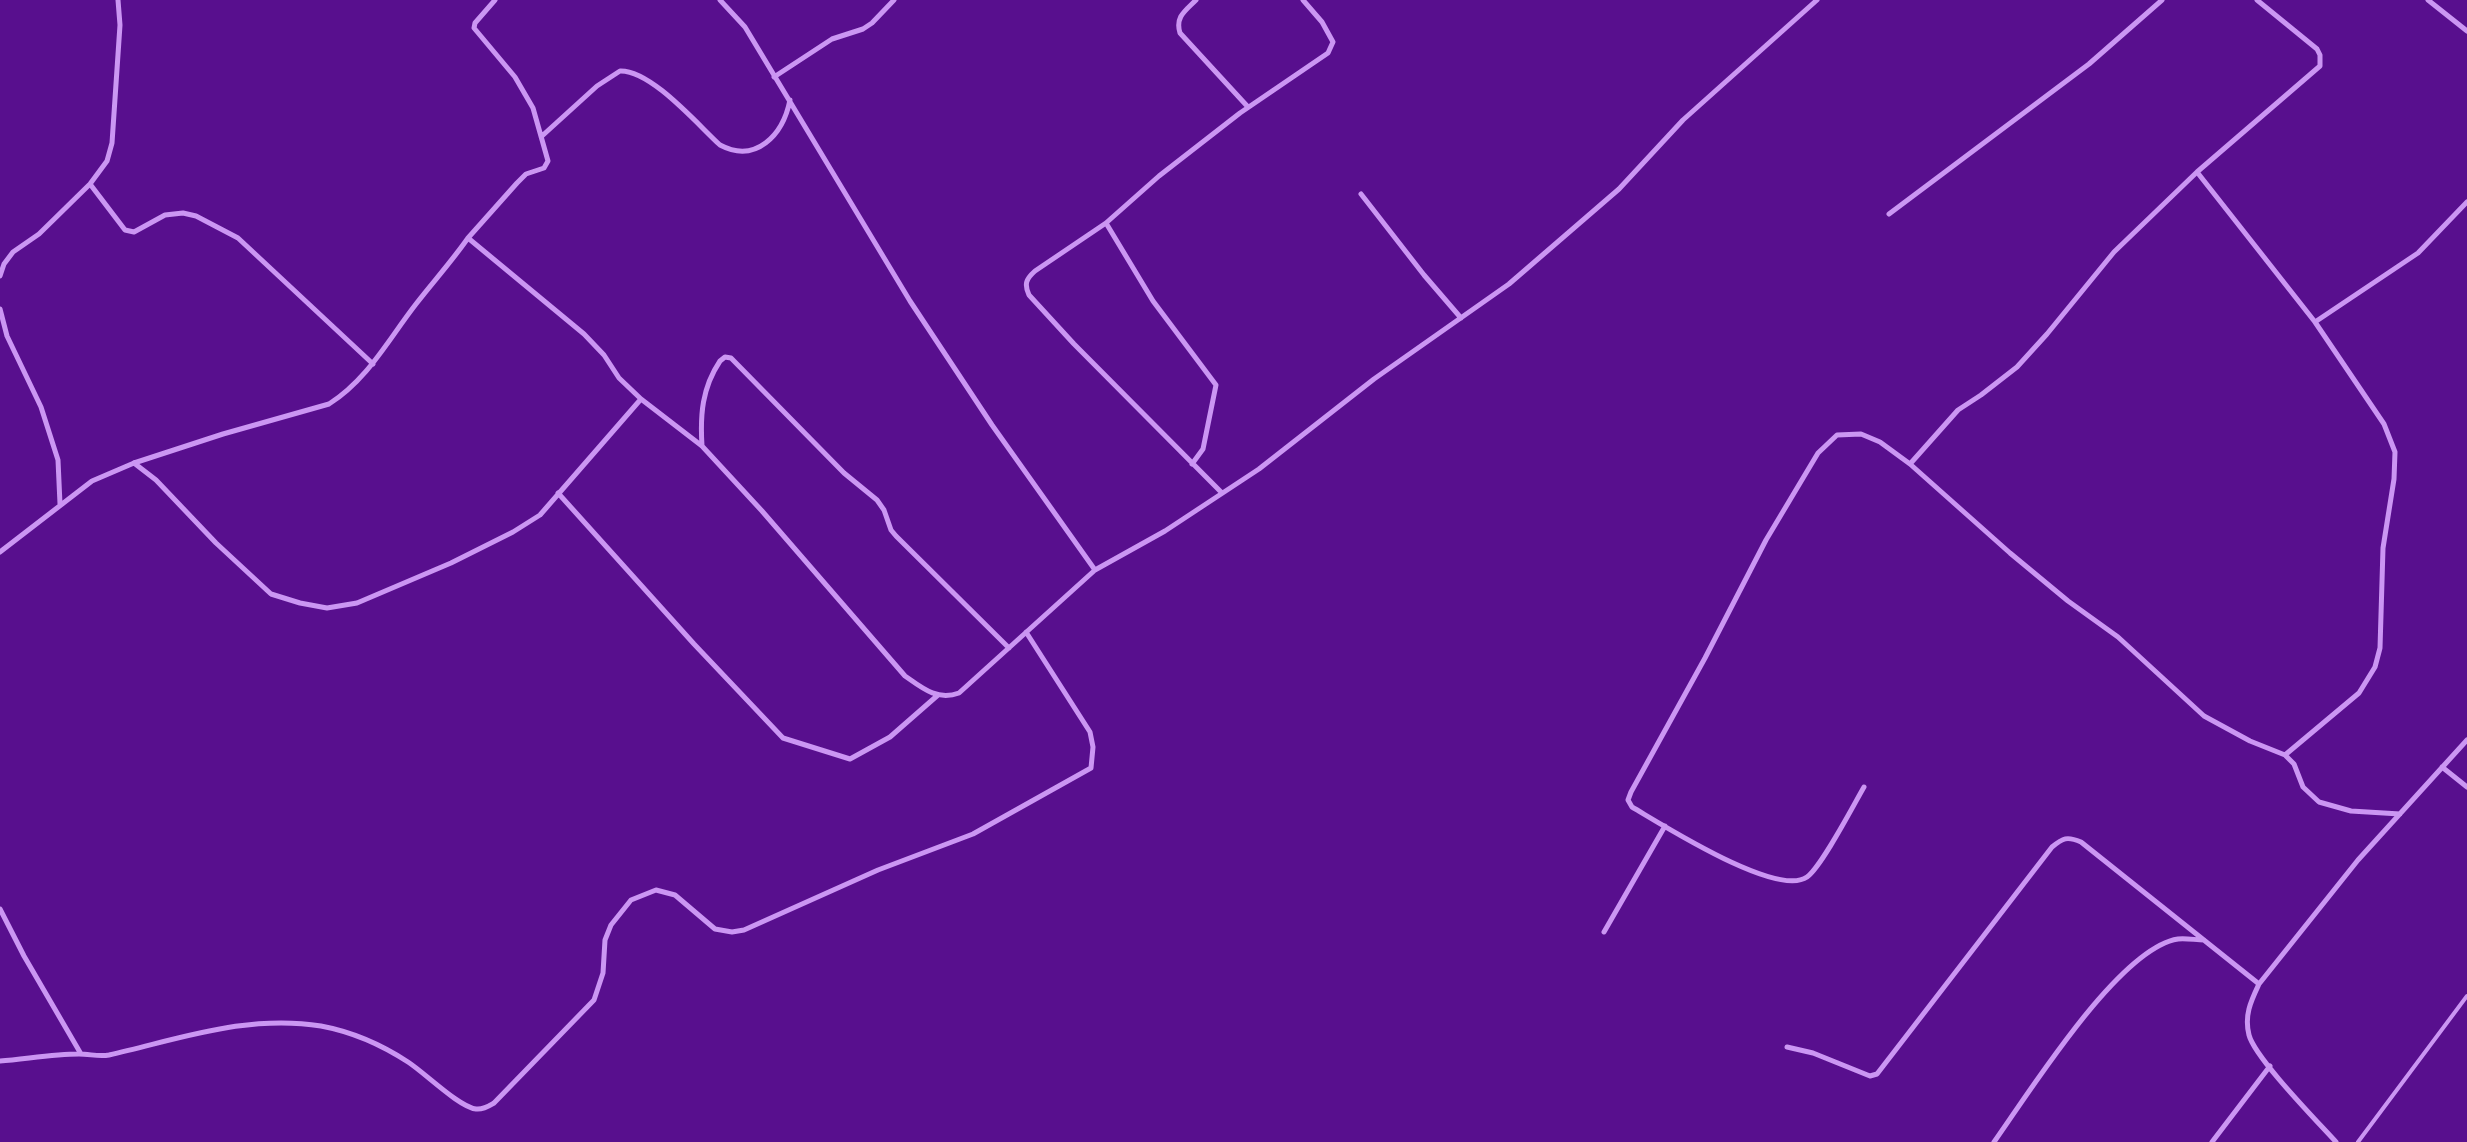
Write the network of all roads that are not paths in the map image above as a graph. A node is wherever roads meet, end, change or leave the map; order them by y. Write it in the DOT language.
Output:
graph roads {
  1 [pos="118,0"];
  2 [pos="496,0"];
  3 [pos="720,0"];
  4 [pos="894,0"];
  5 [pos="1196,0"];
  6 [pos="1303,0"];
  7 [pos="1817,0"];
  8 [pos="2162,0"];
  9 [pos="2257,0"];
  10 [pos="2428,0"];
  11 [pos="2467,31"];
  12 [pos="774,77"];
  13 [pos="790,100"];
  14 [pos="1248,107"];
  15 [pos="542,136"];
  16 [pos="2197,172"];
  17 [pos="90,184"];
  18 [pos="1361,194"];
  19 [pos="2467,202"];
  20 [pos="1889,214"];
  21 [pos="1106,223"];
  22 [pos="468,238"];
  23 [pos="0,276"];
  24 [pos="0,309"];
  25 [pos="1461,318"];
  26 [pos="2315,322"];
  27 [pos="373,364"];
  28 [pos="641,399"];
  29 [pos="702,446"];
  30 [pos="134,463"];
  31 [pos="1192,464"];
  32 [pos="1910,464"];
  33 [pos="558,493"];
  34 [pos="1222,493"];
  35 [pos="60,504"];
  36 [pos="0,552"];
  37 [pos="1095,570"];
  38 [pos="1026,632"];
  39 [pos="1008,648"];
  40 [pos="938,695"];
  41 [pos="2467,740"];
  42 [pos="2286,755"];
  43 [pos="2442,767"];
  44 [pos="1864,787"];
  45 [pos="2467,787"];
  46 [pos="2400,814"];
  47 [pos="1665,826"];
  48 [pos="0,909"];
  49 [pos="1604,932"];
  50 [pos="2204,940"];
  51 [pos="2259,984"];
  52 [pos="2467,996"];
  53 [pos="1787,1047"];
  54 [pos="80,1054"];
  55 [pos="0,1061"];
  56 [pos="2270,1066"];
  57 [pos="1994,1142"];
  58 [pos="2212,1142"];
  59 [pos="2336,1142"];
  60 [pos="2358,1142"];
  1 -- 17 [label="street"];
  2 -- 15 [label="street"];
  3 -- 12 [label="street"];
  4 -- 12 [label="street"];
  5 -- 14 [label="street"];
  6 -- 14 [label="street"];
  7 -- 25 [label="street"];
  8 -- 20 [label="street"];
  9 -- 16 [label="street"];
  10 -- 11 [label="street"];
  12 -- 13 [label="street"];
  13 -- 15 [label="street"];
  13 -- 37 [label="street"];
  14 -- 21 [label="street"];
  15 -- 22 [label="street"];
  16 -- 26 [label="street"];
  16 -- 32 [label="street"];
  17 -- 23 [label="street"];
  17 -- 27 [label="street"];
  18 -- 25 [label="street"];
  19 -- 26 [label="street"];
  21 -- 31 [label="street"];
  21 -- 31 [label="street"];
  22 -- 27 [label="street"];
  22 -- 28 [label="street"];
  24 -- 35 [label="street"];
  25 -- 34 [label="street"];
  26 -- 42 [label="street"];
  27 -- 30 [label="street"];
  28 -- 29 [label="street"];
  28 -- 33 [label="street"];
  29 -- 39 [label="street"];
  29 -- 40 [label="street"];
  30 -- 33 [label="street"];
  30 -- 35 [label="street"];
  31 -- 34 [label="street"];
  32 -- 42 [label="street"];
  32 -- 47 [label="street"];
  33 -- 40 [label="street"];
  34 -- 37 [label="street"];
  35 -- 36 [label="street"];
  37 -- 38 [label="street"];
  38 -- 39 [label="street"];
  38 -- 54 [label="street"];
  39 -- 40 [label="street"];
  41 -- 43 [label="street"];
  42 -- 46 [label="street"];
  43 -- 45 [label="street"];
  43 -- 46 [label="street"];
  44 -- 47 [label="street"];
  46 -- 51 [label="street"];
  47 -- 49 [label="street"];
  48 -- 54 [label="street"];
  50 -- 51 [label="street"];
  50 -- 53 [label="street"];
  50 -- 57 [label="street"];
  51 -- 56 [label="street"];
  52 -- 60 [label="lane"];
  54 -- 55 [label="street"];
  56 -- 58 [label="street"];
  56 -- 59 [label="street"];
}
